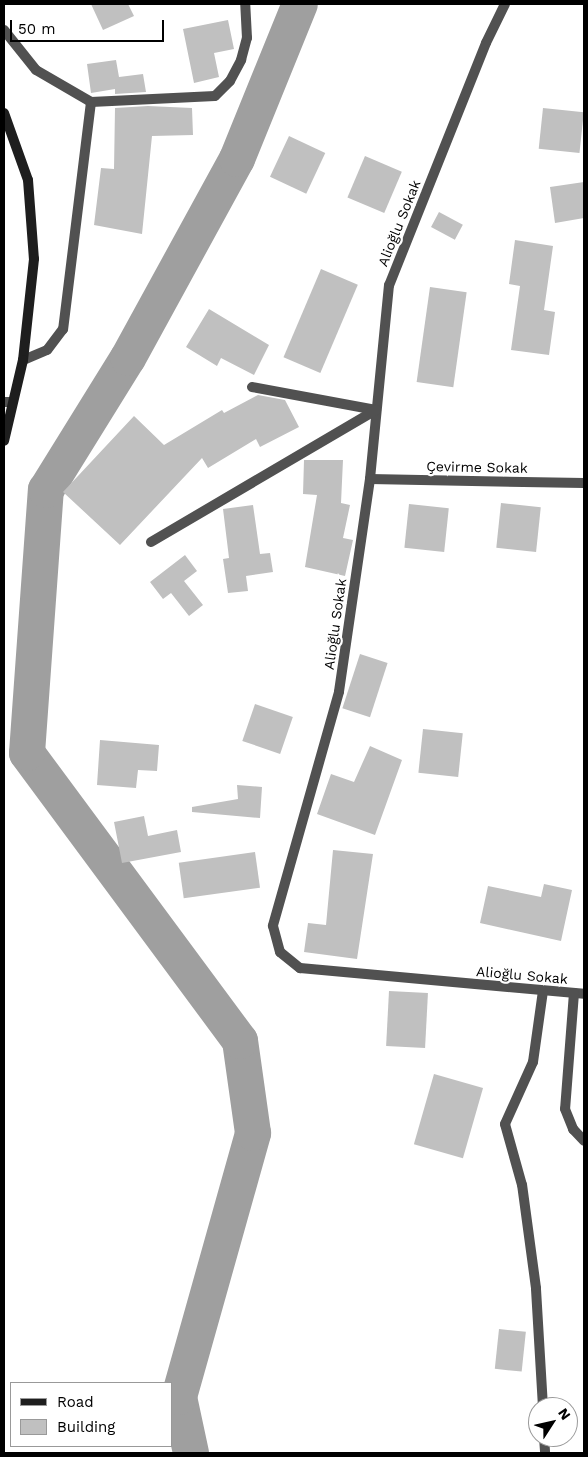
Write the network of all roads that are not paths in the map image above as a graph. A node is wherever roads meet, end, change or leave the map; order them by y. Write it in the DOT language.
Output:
graph roads {
  1 [pos="245,4"];
  2 [pos="505,4"];
  3 [pos="4,30"];
  4 [pos="92,102"];
  5 [pos="4,113"];
  6 [pos="23,360"];
  7 [pos="252,387"];
  8 [pos="8,402"];
  9 [pos="376,410"];
  10 [pos="4,441"];
  11 [pos="370,478"];
  12 [pos="584,483"];
  13 [pos="151,542"];
  14 [pos="543,991"];
  15 [pos="579,994"];
  16 [pos="584,1141"];
  17 [pos="542,1397"];
  1 -- 4 [label="street"];
  2 -- 9 [label="street, Alioğlu Sokak"];
  3 -- 4 [label="street"];
  4 -- 6 [label="street"];
  5 -- 6 [label="main road"];
  6 -- 8 [label="main road"];
  7 -- 9 [label="street"];
  8 -- 10 [label="main road"];
  9 -- 11 [label="street, Alioğlu Sokak"];
  9 -- 13 [label="street"];
  11 -- 12 [label="street, Çevirme Sokak"];
  11 -- 14 [label="street, Alioğlu Sokak"];
  14 -- 15 [label="street, Alioğlu Sokak"];
  14 -- 17 [label="street"];
  15 -- 16 [label="street"];
}
